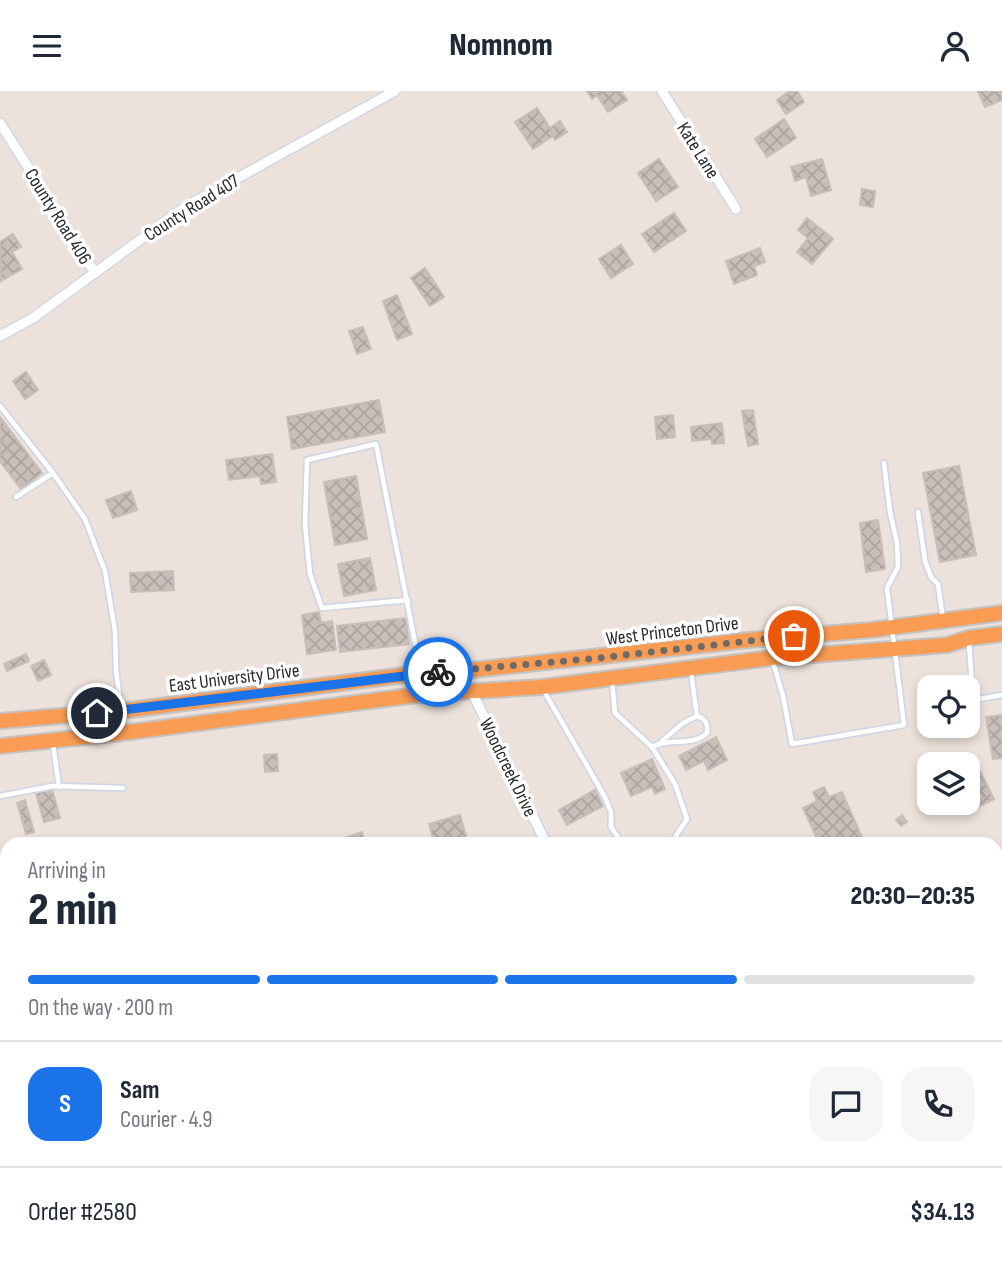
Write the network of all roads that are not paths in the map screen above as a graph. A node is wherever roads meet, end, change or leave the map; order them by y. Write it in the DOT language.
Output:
graph roads {
  1 [pos="662,91"];
  2 [pos="393,92"];
  3 [pos="0,123"];
  4 [pos="737,209"];
  5 [pos="95,273"];
  6 [pos="0,335"];
  7 [pos="0,406"];
  8 [pos="884,463"];
  9 [pos="53,473"];
  10 [pos="16,497"];
  11 [pos="918,513"];
  12 [pos="408,600"];
  13 [pos="1002,613"];
  14 [pos="943,619"];
  15 [pos="891,627"];
  16 [pos="1002,634"];
  17 [pos="969,638"];
  18 [pos="893,648"];
  19 [pos="771,658"];
  20 [pos="690,667"];
  21 [pos="472,670"];
  22 [pos="421,673"];
  23 [pos="611,677"];
  24 [pos="542,687"];
  25 [pos="472,692"];
  26 [pos="425,694"];
  27 [pos="1002,695"];
  28 [pos="121,711"];
  29 [pos="697,716"];
  30 [pos="0,721"];
  31 [pos="52,739"];
  32 [pos="662,741"];
  33 [pos="0,746"];
  34 [pos="652,747"];
  35 [pos="59,787"];
  36 [pos="123,788"];
  37 [pos="0,796"];
  38 [pos="543,837"];
  39 [pos="618,837"];
  40 [pos="675,837"];
  1 -- 4 [label="street, Kate Lane"];
  2 -- 5 [label="street, County Road 407"];
  3 -- 5 [label="street, County Road 406"];
  5 -- 6 [label="street, County Road 407"];
  7 -- 9 [label="lane"];
  8 -- 15 [label="lane"];
  9 -- 10 [label="lane"];
  9 -- 28 [label="lane"];
  11 -- 14 [label="lane"];
  12 -- 12 [label="lane"];
  12 -- 22 [label="lane"];
  13 -- 14 [label="highway, West Princeton Drive"];
  14 -- 15 [label="highway, West Princeton Drive"];
  15 -- 18 [label="lane"];
  15 -- 21 [label="highway, West Princeton Drive"];
  16 -- 17 [label="highway, West Princeton Drive"];
  17 -- 18 [label="highway, West Princeton Drive"];
  17 -- 27 [label="lane"];
  18 -- 19 [label="highway, West Princeton Drive"];
  18 -- 19 [label="lane"];
  19 -- 20 [label="highway, West Princeton Drive"];
  20 -- 23 [label="highway, West Princeton Drive"];
  20 -- 29 [label="lane"];
  21 -- 22 [label="highway, East University Drive"];
  22 -- 26 [label="lane"];
  22 -- 28 [label="highway, East University Drive"];
  23 -- 24 [label="highway, West Princeton Drive"];
  23 -- 34 [label="lane"];
  24 -- 25 [label="highway, West Princeton Drive"];
  24 -- 39 [label="lane"];
  25 -- 26 [label="highway"];
  25 -- 38 [label="street, Woodcreek Drive"];
  26 -- 31 [label="highway"];
  28 -- 30 [label="highway, East University Drive"];
  29 -- 32 [label="lane"];
  29 -- 32 [label="lane"];
  31 -- 33 [label="highway"];
  31 -- 35 [label="lane"];
  32 -- 34 [label="lane"];
  34 -- 40 [label="lane"];
  35 -- 36 [label="lane"];
  35 -- 37 [label="lane"];
}
